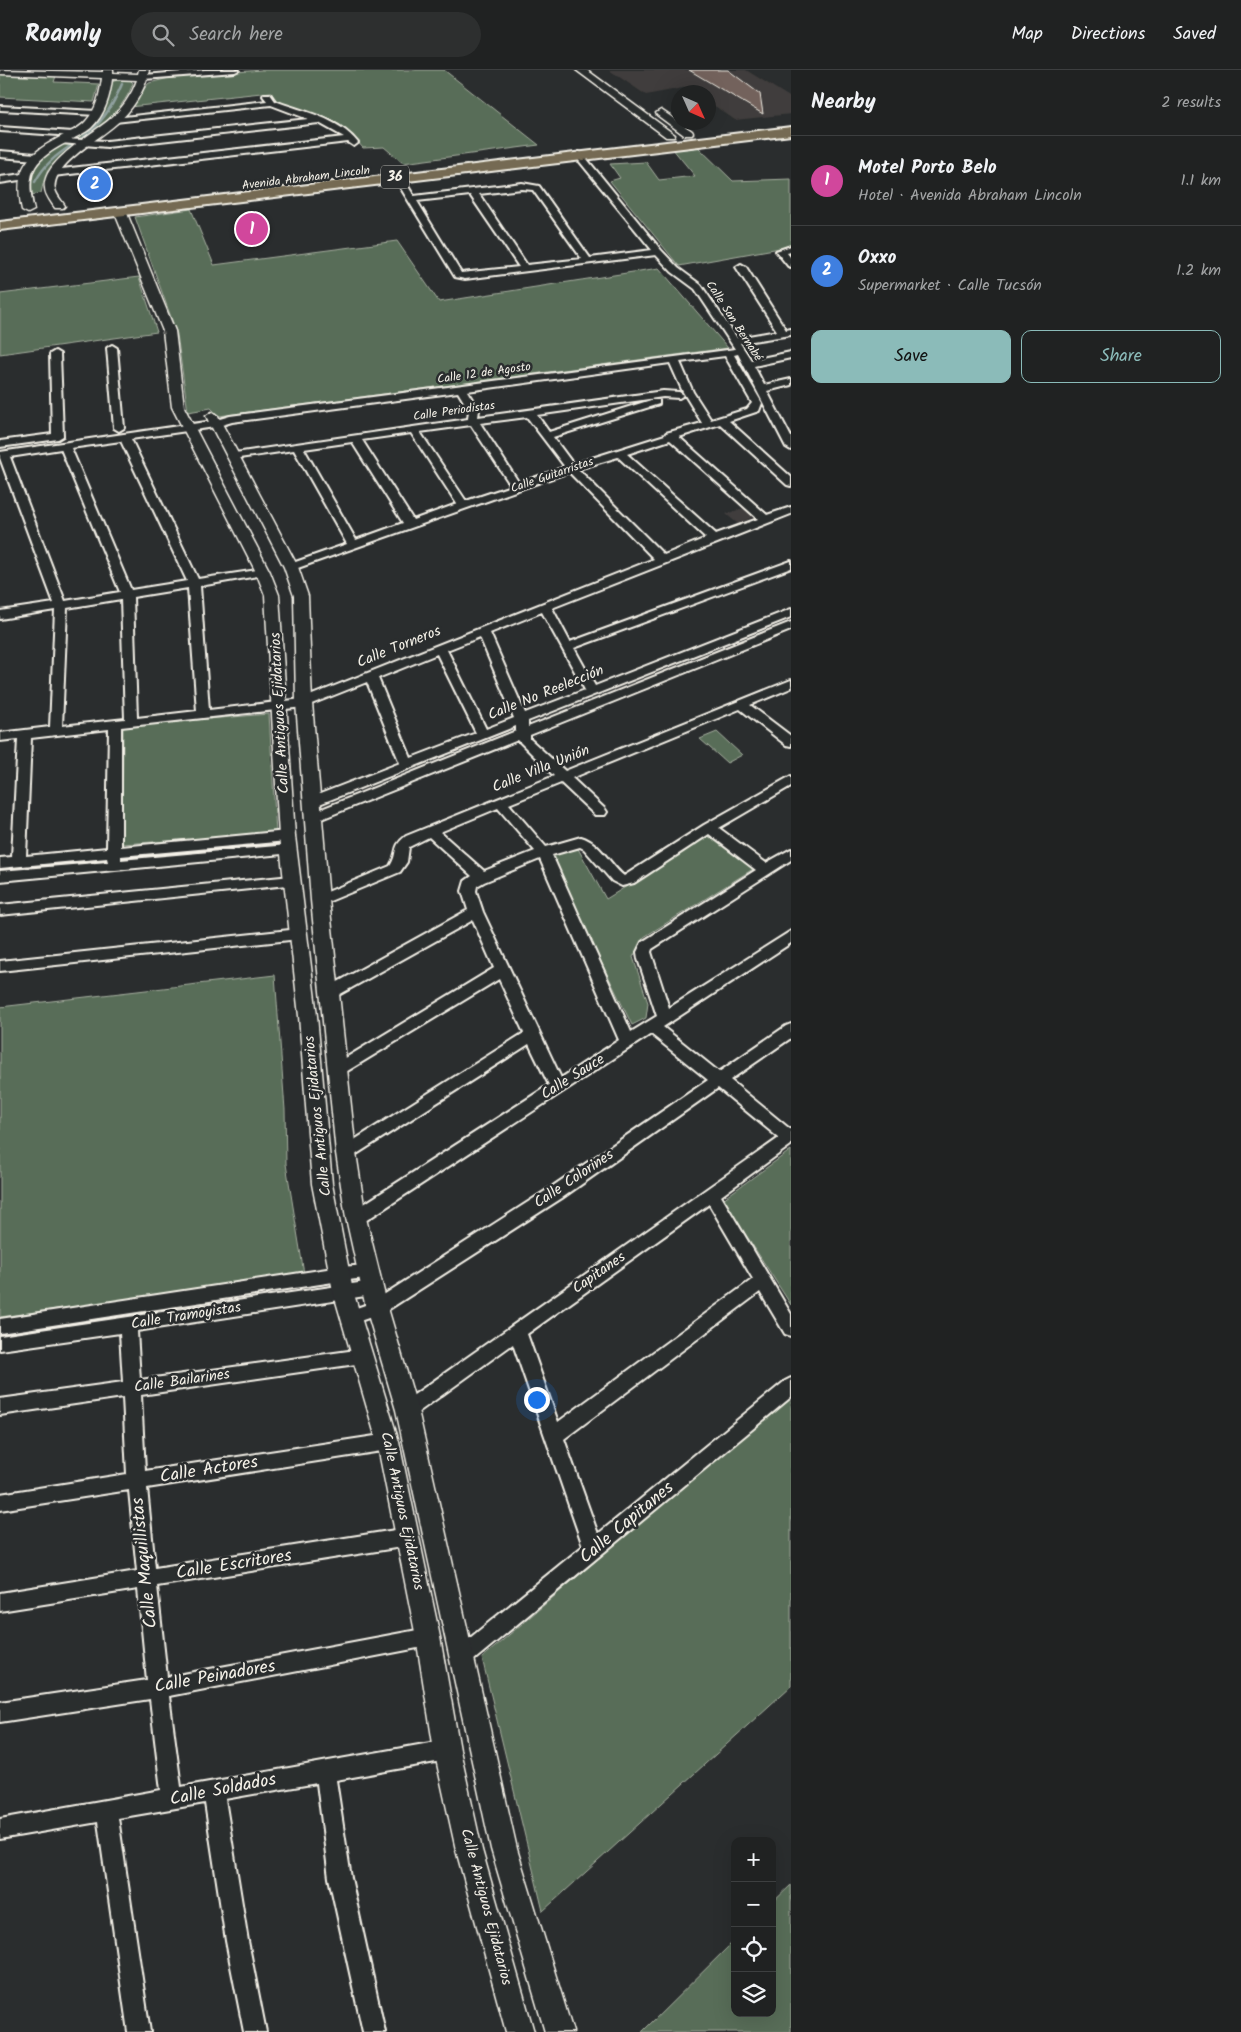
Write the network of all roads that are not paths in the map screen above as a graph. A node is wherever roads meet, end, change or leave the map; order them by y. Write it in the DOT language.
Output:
graph roads {
  1 [pos="235,70"];
  2 [pos="581,70"];
  3 [pos="0,72"];
  4 [pos="108,73"];
  5 [pos="144,73"];
  6 [pos="649,105"];
  7 [pos="0,108"];
  8 [pos="97,113"];
  9 [pos="115,120"];
  10 [pos="321,120"];
  11 [pos="791,120"];
  12 [pos="0,129"];
  13 [pos="791,130"];
  14 [pos="688,133"];
  15 [pos="73,134"];
  16 [pos="670,135"];
  17 [pos="350,139"];
  18 [pos="61,141"];
  19 [pos="654,142"];
  20 [pos="85,144"];
  21 [pos="357,146"];
  22 [pos="0,154"];
  23 [pos="579,155"];
  24 [pos="36,157"];
  25 [pos="54,174"];
  26 [pos="24,177"];
  27 [pos="398,177"];
  28 [pos="0,180"];
  29 [pos="50,189"];
  30 [pos="473,192"];
  31 [pos="23,193"];
  32 [pos="411,199"];
  33 [pos="34,202"];
  34 [pos="59,206"];
  35 [pos="120,211"];
  36 [pos="0,214"];
  37 [pos="0,226"];
  38 [pos="786,250"];
  39 [pos="658,252"];
  40 [pos="588,261"];
  41 [pos="791,264"];
  42 [pos="741,267"];
  43 [pos="525,269"];
  44 [pos="787,333"];
  45 [pos="734,341"];
  46 [pos="112,348"];
  47 [pos="741,351"];
  48 [pos="728,353"];
  49 [pos="55,354"];
  50 [pos="791,355"];
  51 [pos="674,360"];
  52 [pos="748,364"];
  53 [pos="791,382"];
  54 [pos="461,389"];
  55 [pos="761,389"];
  56 [pos="684,394"];
  57 [pos="529,412"];
  58 [pos="721,419"];
  59 [pos="791,419"];
  60 [pos="219,420"];
  61 [pos="473,420"];
  62 [pos="778,422"];
  63 [pos="185,423"];
  64 [pos="707,423"];
  65 [pos="413,429"];
  66 [pos="122,432"];
  67 [pos="670,435"];
  68 [pos="547,436"];
  69 [pos="356,438"];
  70 [pos="61,441"];
  71 [pos="297,446"];
  72 [pos="791,446"];
  73 [pos="1,451"];
  74 [pos="619,452"];
  75 [pos="232,456"];
  76 [pos="571,468"];
  77 [pos="791,483"];
  78 [pos="517,487"];
  79 [pos="464,506"];
  80 [pos="791,510"];
  81 [pos="765,519"];
  82 [pos="410,525"];
  83 [pos="714,539"];
  84 [pos="353,545"];
  85 [pos="662,560"];
  86 [pos="791,564"];
  87 [pos="291,567"];
  88 [pos="262,572"];
  89 [pos="194,584"];
  90 [pos="127,595"];
  91 [pos="61,606"];
  92 [pos="545,606"];
  93 [pos="791,614"];
  94 [pos="0,616"];
  95 [pos="791,626"];
  96 [pos="483,631"];
  97 [pos="567,647"];
  98 [pos="440,648"];
  99 [pos="371,676"];
  100 [pos="791,684"];
  101 [pos="592,692"];
  102 [pos="304,703"];
  103 [pos="741,704"];
  104 [pos="280,706"];
  105 [pos="203,714"];
  106 [pos="521,720"];
  107 [pos="131,722"];
  108 [pos="115,724"];
  109 [pos="56,730"];
  110 [pos="25,734"];
  111 [pos="522,734"];
  112 [pos="483,735"];
  113 [pos="0,737"];
  114 [pos="791,741"];
  115 [pos="407,765"];
  116 [pos="564,777"];
  117 [pos="791,780"];
  118 [pos="501,803"];
  119 [pos="313,810"];
  120 [pos="600,812"];
  121 [pos="709,828"];
  122 [pos="432,832"];
  123 [pos="288,843"];
  124 [pos="544,853"];
  125 [pos="791,854"];
  126 [pos="114,858"];
  127 [pos="18,861"];
  128 [pos="0,863"];
  129 [pos="766,870"];
  130 [pos="0,876"];
  131 [pos="482,877"];
  132 [pos="292,881"];
  133 [pos="320,900"];
  134 [pos="0,910"];
  135 [pos="476,912"];
  136 [pos="299,934"];
  137 [pos="791,936"];
  138 [pos="0,966"];
  139 [pos="502,970"];
  140 [pos="330,993"];
  141 [pos="659,1023"];
  142 [pos="791,1030"];
  143 [pos="532,1035"];
  144 [pos="628,1043"];
  145 [pos="339,1069"];
  146 [pos="719,1079"];
  147 [pos="558,1086"];
  148 [pos="790,1137"];
  149 [pos="346,1153"];
  150 [pos="712,1195"];
  151 [pos="356,1218"];
  152 [pos="370,1280"];
  153 [pos="762,1281"];
  154 [pos="342,1283"];
  155 [pos="377,1308"];
  156 [pos="351,1317"];
  157 [pos="128,1325"];
  158 [pos="0,1326"];
  159 [pos="791,1329"];
  160 [pos="518,1330"];
  161 [pos="0,1343"];
  162 [pos="363,1356"];
  163 [pos="791,1386"];
  164 [pos="132,1388"];
  165 [pos="0,1407"];
  166 [pos="408,1410"];
  167 [pos="555,1435"];
  168 [pos="388,1442"];
  169 [pos="137,1482"];
  170 [pos="0,1502"];
  171 [pos="408,1537"];
  172 [pos="594,1550"];
  173 [pos="148,1580"];
  174 [pos="0,1602"];
  175 [pos="428,1637"];
  176 [pos="461,1658"];
  177 [pos="158,1688"];
  178 [pos="0,1712"];
  179 [pos="447,1750"];
  180 [pos="325,1770"];
  181 [pos="214,1792"];
  182 [pos="172,1800"];
  183 [pos="107,1812"];
  184 [pos="0,1829"];
  185 [pos="139,2032"];
  186 [pos="255,2032"];
  187 [pos="374,2032"];
  188 [pos="520,2032"];
  189 [pos="559,2032"];
  1 -- 5 [label="street"];
  2 -- 16 [label="street"];
  3 -- 4 [label="street"];
  4 -- 5 [label="street"];
  4 -- 8 [label="street"];
  5 -- 9 [label="street"];
  6 -- 14 [label="street"];
  7 -- 8 [label="street"];
  8 -- 15 [label="street"];
  9 -- 10 [label="street"];
  9 -- 20 [label="street"];
  10 -- 17 [label="street"];
  10 -- 20 [label="street"];
  11 -- 14 [label="main road, Avenida Abraham Lincoln / 36"];
  12 -- 15 [label="street"];
  13 -- 19 [label="main road, 36"];
  14 -- 16 [label="main road, Avenida Abraham Lincoln / 36"];
  15 -- 18 [label="street"];
  16 -- 19 [label="main road, Avenida Abraham Lincoln / 36"];
  17 -- 21 [label="street"];
  17 -- 25 [label="street"];
  18 -- 20 [label="street"];
  18 -- 24 [label="street"];
  19 -- 23 [label="main road, 36"];
  19 -- 34 [label="main road, Avenida Abraham Lincoln / 36"];
  20 -- 25 [label="street"];
  22 -- 24 [label="street"];
  23 -- 27 [label="main road, 36"];
  23 -- 39 [label="street, Calle San Bernabé"];
  24 -- 26 [label="street"];
  25 -- 29 [label="street"];
  26 -- 28 [label="street"];
  26 -- 31 [label="street"];
  27 -- 32 [label="street"];
  27 -- 35 [label="main road, 36"];
  29 -- 33 [label="street"];
  29 -- 34 [label="street"];
  30 -- 32 [label="street"];
  30 -- 40 [label="street"];
  30 -- 43 [label="street"];
  31 -- 33 [label="street"];
  32 -- 43 [label="street"];
  33 -- 34 [label="main road, Avenida Abraham Lincoln / 36"];
  33 -- 36 [label="main road, Avenida Abraham Lincoln / 36"];
  35 -- 37 [label="main road, 36"];
  35 -- 63 [label="street, Calle Antiguos Ejidatarios"];
  38 -- 41 [label="street"];
  39 -- 40 [label="street"];
  39 -- 45 [label="street, Calle San Bernabé"];
  40 -- 43 [label="street"];
  42 -- 44 [label="street"];
  44 -- 45 [label="street"];
  45 -- 47 [label="street, Calle San Bernabé"];
  46 -- 66 [label="street"];
  47 -- 48 [label="street, Calle 12 de Agosto"];
  47 -- 52 [label="street, Calle San Bernabé"];
  48 -- 51 [label="street, Calle 12 de Agosto"];
  48 -- 58 [label="street, Calle Guitarristas"];
  49 -- 70 [label="street"];
  50 -- 52 [label="street"];
  51 -- 54 [label="street, Calle 12 de Agosto"];
  51 -- 56 [label="street"];
  52 -- 55 [label="street, Calle San Bernabé"];
  53 -- 55 [label="street"];
  54 -- 60 [label="street, Calle 12 de Agosto"];
  54 -- 61 [label="street"];
  55 -- 62 [label="street, Calle San Bernabé"];
  56 -- 57 [label="street, Calle Periodistas"];
  56 -- 64 [label="street"];
  56 -- 68 [label="street"];
  57 -- 61 [label="street, Calle Periodistas"];
  57 -- 68 [label="street"];
  58 -- 64 [label="street, Calle Guitarristas"];
  58 -- 77 [label="street"];
  59 -- 62 [label="street"];
  60 -- 63 [label="street, Calle 12 de Agosto"];
  60 -- 75 [label="street, Calle Antiguos Ejidatarios"];
  61 -- 65 [label="street, Calle Periodistas"];
  61 -- 78 [label="street"];
  62 -- 72 [label="street, Calle San Bernabé"];
  63 -- 66 [label="street, Calle 12 de Agosto"];
  63 -- 88 [label="street, Calle Antiguos Ejidatarios"];
  64 -- 67 [label="street, Calle Guitarristas"];
  65 -- 69 [label="street, Calle Periodistas"];
  65 -- 79 [label="street"];
  66 -- 70 [label="street, Calle 12 de Agosto"];
  66 -- 89 [label="street"];
  67 -- 74 [label="street, Calle Guitarristas"];
  67 -- 81 [label="street"];
  68 -- 76 [label="street"];
  69 -- 71 [label="street, Calle Periodistas"];
  69 -- 82 [label="street"];
  70 -- 73 [label="street, Calle 12 de Agosto"];
  70 -- 90 [label="street"];
  71 -- 75 [label="street, Calle Periodistas"];
  71 -- 84 [label="street"];
  73 -- 91 [label="street"];
  74 -- 76 [label="street, Calle Guitarristas"];
  74 -- 83 [label="street"];
  75 -- 87 [label="street, Calle Antiguos Ejidatarios"];
  76 -- 78 [label="street, Calle Guitarristas"];
  76 -- 85 [label="street"];
  78 -- 79 [label="street, Calle Guitarristas"];
  79 -- 82 [label="street, Calle Guitarristas"];
  80 -- 81 [label="street, Calle Torneros"];
  81 -- 83 [label="street, Calle Torneros"];
  82 -- 84 [label="street, Calle Guitarristas"];
  83 -- 85 [label="street, Calle Torneros"];
  84 -- 87 [label="street, Calle Guitarristas"];
  85 -- 92 [label="street, Calle Torneros"];
  86 -- 97 [label="street"];
  87 -- 102 [label="street, Calle Antiguos Ejidatarios"];
  88 -- 89 [label="street"];
  88 -- 104 [label="street, Calle Antiguos Ejidatarios"];
  89 -- 90 [label="street"];
  89 -- 105 [label="street"];
  90 -- 91 [label="street"];
  90 -- 107 [label="street"];
  91 -- 94 [label="street"];
  91 -- 109 [label="street"];
  92 -- 96 [label="street, Calle Torneros"];
  92 -- 97 [label="street"];
  93 -- 101 [label="street, Calle No Reelección"];
  95 -- 111 [label="street, Calle No Reelección"];
  96 -- 98 [label="street, Calle Torneros"];
  96 -- 106 [label="street"];
  97 -- 101 [label="street"];
  98 -- 99 [label="street, Calle Torneros"];
  98 -- 112 [label="street"];
  99 -- 102 [label="street, Calle Torneros"];
  99 -- 115 [label="street"];
  100 -- 103 [label="street, Calle Villa Unión"];
  101 -- 106 [label="street, Calle No Reelección"];
  102 -- 104 [label="street, Calle Torneros"];
  102 -- 119 [label="street, Calle Antiguos Ejidatarios"];
  103 -- 114 [label="street"];
  103 -- 116 [label="street, Calle Villa Unión"];
  104 -- 105 [label="street, Calle Torneros"];
  104 -- 123 [label="street, Calle Antiguos Ejidatarios"];
  105 -- 107 [label="street, Calle Torneros"];
  106 -- 111 [label="street"];
  106 -- 112 [label="street, Calle No Reelección"];
  107 -- 108 [label="street, Calle Torneros"];
  108 -- 109 [label="street, Calle Torneros"];
  108 -- 126 [label="street"];
  109 -- 110 [label="street, Calle Torneros"];
  110 -- 113 [label="street, Calle Torneros"];
  110 -- 127 [label="street"];
  111 -- 116 [label="street"];
  111 -- 119 [label="street, Calle No Reelección"];
  112 -- 115 [label="street, Calle No Reelección"];
  115 -- 119 [label="street, Calle No Reelección"];
  116 -- 118 [label="street, Calle Villa Unión"];
  116 -- 120 [label="street"];
  117 -- 121 [label="street"];
  118 -- 122 [label="street, Calle Villa Unión"];
  118 -- 124 [label="street"];
  119 -- 133 [label="street, Calle Antiguos Ejidatarios"];
  121 -- 124 [label="street"];
  121 -- 129 [label="street"];
  122 -- 131 [label="street"];
  122 -- 133 [label="street, Calle Villa Unión"];
  123 -- 126 [label="street"];
  123 -- 132 [label="street, Calle Antiguos Ejidatarios"];
  124 -- 131 [label="street"];
  124 -- 144 [label="street"];
  125 -- 129 [label="street"];
  126 -- 127 [label="street"];
  126 -- 130 [label="street"];
  127 -- 128 [label="street"];
  129 -- 141 [label="street"];
  131 -- 135 [label="street"];
  132 -- 134 [label="street"];
  132 -- 136 [label="street, Calle Antiguos Ejidatarios"];
  133 -- 140 [label="street, Calle Antiguos Ejidatarios"];
  135 -- 139 [label="street"];
  135 -- 140 [label="street"];
  136 -- 138 [label="street"];
  136 -- 154 [label="street, Calle Antiguos Ejidatarios"];
  137 -- 141 [label="street, Calle Sauce"];
  139 -- 143 [label="street"];
  139 -- 145 [label="street"];
  140 -- 145 [label="street, Calle Antiguos Ejidatarios"];
  141 -- 144 [label="street, Calle Sauce"];
  141 -- 146 [label="street"];
  142 -- 146 [label="street, Calle Colorines"];
  143 -- 147 [label="street"];
  143 -- 149 [label="street"];
  144 -- 147 [label="street, Calle Sauce"];
  145 -- 149 [label="street, Calle Antiguos Ejidatarios"];
  146 -- 148 [label="street"];
  146 -- 155 [label="street, Calle Colorines"];
  147 -- 151 [label="street, Calle Sauce"];
  148 -- 150 [label="street, Capitanes"];
  149 -- 151 [label="street, Calle Antiguos Ejidatarios"];
  150 -- 153 [label="street"];
  150 -- 160 [label="street, Capitanes"];
  151 -- 152 [label="street, Calle Antiguos Ejidatarios"];
  152 -- 154 [label="street, Calle Tramoyistas"];
  152 -- 155 [label="street, Calle Antiguos Ejidatarios"];
  153 -- 159 [label="street"];
  153 -- 167 [label="street"];
  154 -- 156 [label="street, Calle Antiguos Ejidatarios"];
  154 -- 157 [label="street, Calle Tramoyistas"];
  154 -- 158 [label="street, Calle Tramoyistas"];
  155 -- 156 [label="street, Calle Colorines"];
  155 -- 166 [label="street, Calle Antiguos Ejidatarios"];
  156 -- 162 [label="street, Calle Antiguos Ejidatarios"];
  157 -- 161 [label="street, Calle Tramoyistas"];
  157 -- 164 [label="street, Calle Maquillistas"];
  160 -- 166 [label="street, Capitanes"];
  160 -- 167 [label="street"];
  162 -- 164 [label="street, Calle Bailarines"];
  162 -- 168 [label="street, Calle Antiguos Ejidatarios"];
  163 -- 172 [label="street, Calle Capitanes"];
  164 -- 165 [label="street, Calle Bailarines"];
  164 -- 169 [label="street, Calle Maquillistas"];
  166 -- 176 [label="street, Calle Antiguos Ejidatarios"];
  167 -- 172 [label="street"];
  168 -- 169 [label="street, Calle Actores"];
  168 -- 171 [label="street, Calle Antiguos Ejidatarios"];
  169 -- 170 [label="street, Calle Actores"];
  169 -- 173 [label="street, Calle Maquillistas"];
  171 -- 173 [label="street, Calle Escritores"];
  171 -- 175 [label="street, Calle Antiguos Ejidatarios"];
  172 -- 176 [label="street, Calle Capitanes"];
  173 -- 174 [label="street, Calle Escritores"];
  173 -- 177 [label="street, Calle Maquillistas"];
  175 -- 177 [label="street, Calle Peinadores"];
  175 -- 179 [label="street, Calle Antiguos Ejidatarios"];
  176 -- 189 [label="street, Calle Antiguos Ejidatarios"];
  177 -- 178 [label="street, Calle Peinadores"];
  177 -- 182 [label="street, Calle Maquillistas"];
  179 -- 180 [label="street, Calle Soldados"];
  179 -- 188 [label="street, Calle Antiguos Ejidatarios"];
  180 -- 181 [label="street, Calle Soldados"];
  180 -- 187 [label="street"];
  181 -- 182 [label="street, Calle Soldados"];
  181 -- 186 [label="street"];
  182 -- 183 [label="street, Calle Soldados"];
  183 -- 184 [label="street, Calle Soldados"];
  183 -- 185 [label="street"];
}
